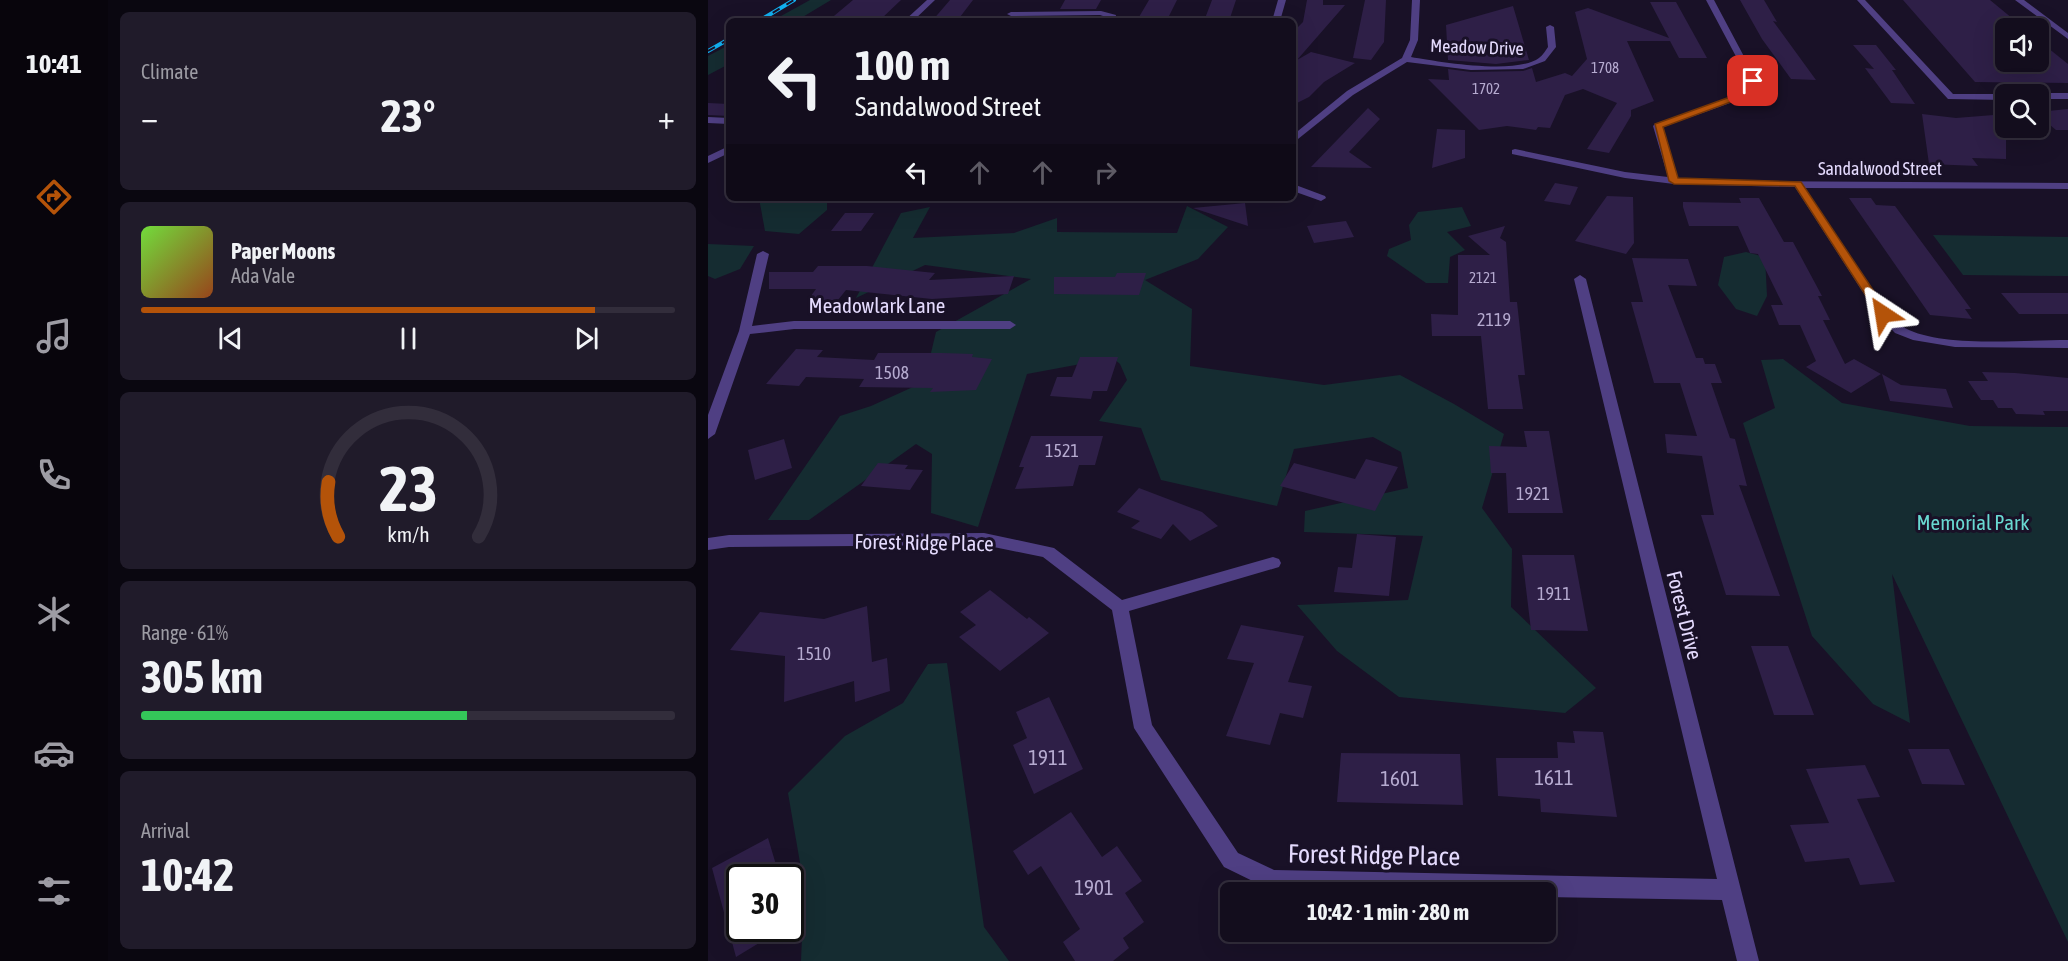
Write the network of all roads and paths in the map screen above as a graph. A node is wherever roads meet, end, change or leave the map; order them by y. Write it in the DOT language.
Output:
graph roads {
  1 [pos="931,0"];
  2 [pos="1282,0"];
  3 [pos="1416,0"];
  4 [pos="1710,0"];
  5 [pos="1861,0"];
  6 [pos="2019,0"];
  7 [pos="1011,14"];
  8 [pos="911,18"];
  9 [pos="1112,18"];
  10 [pos="1277,18"];
  11 [pos="1550,27"];
  12 [pos="2064,30"];
  13 [pos="2068,36"];
  14 [pos="1406,59"];
  15 [pos="2049,96"];
  16 [pos="2068,96"];
  17 [pos="1995,97"];
  18 [pos="708,120"];
  19 [pos="726,121"];
  20 [pos="1296,138"];
  21 [pos="726,151"];
  22 [pos="1515,152"];
  23 [pos="708,160"];
  24 [pos="1674,181"];
  25 [pos="1798,184"];
  26 [pos="2068,186"];
  27 [pos="1296,188"];
  28 [pos="1321,198"];
  29 [pos="763,254"];
  30 [pos="1580,279"];
  31 [pos="1010,325"];
  32 [pos="745,331"];
  33 [pos="2068,344"];
  34 [pos="708,434"];
  35 [pos="708,544"];
  36 [pos="1273,563"];
  37 [pos="1120,607"];
  38 [pos="1730,890"];
  39 [pos="1748,961"];
  1 -- 8 [label="street"];
  2 -- 10 [label="street"];
  3 -- 14 [label="street"];
  4 -- 24 [label="street"];
  5 -- 17 [label="street"];
  6 -- 12 [label="street"];
  7 -- 9 [label="street"];
  11 -- 14 [label="street, Meadow Drive"];
  12 -- 13 [label="street"];
  14 -- 20 [label="street"];
  15 -- 16 [label="street"];
  18 -- 19 [label="lane"];
  21 -- 23 [label="street"];
  22 -- 24 [label="street, Sandalwood Street"];
  24 -- 25 [label="street, Sandalwood Street"];
  25 -- 26 [label="street, Sandalwood Street"];
  25 -- 33 [label="street"];
  27 -- 28 [label="street"];
  29 -- 32 [label="street"];
  30 -- 38 [label="street, Forest Drive"];
  31 -- 32 [label="street, Meadowlark Lane"];
  32 -- 34 [label="street"];
  35 -- 37 [label="street, Forest Ridge Place"];
  36 -- 37 [label="street"];
  37 -- 38 [label="street, Forest Ridge Place"];
  38 -- 39 [label="street, Forest Drive"];
}
